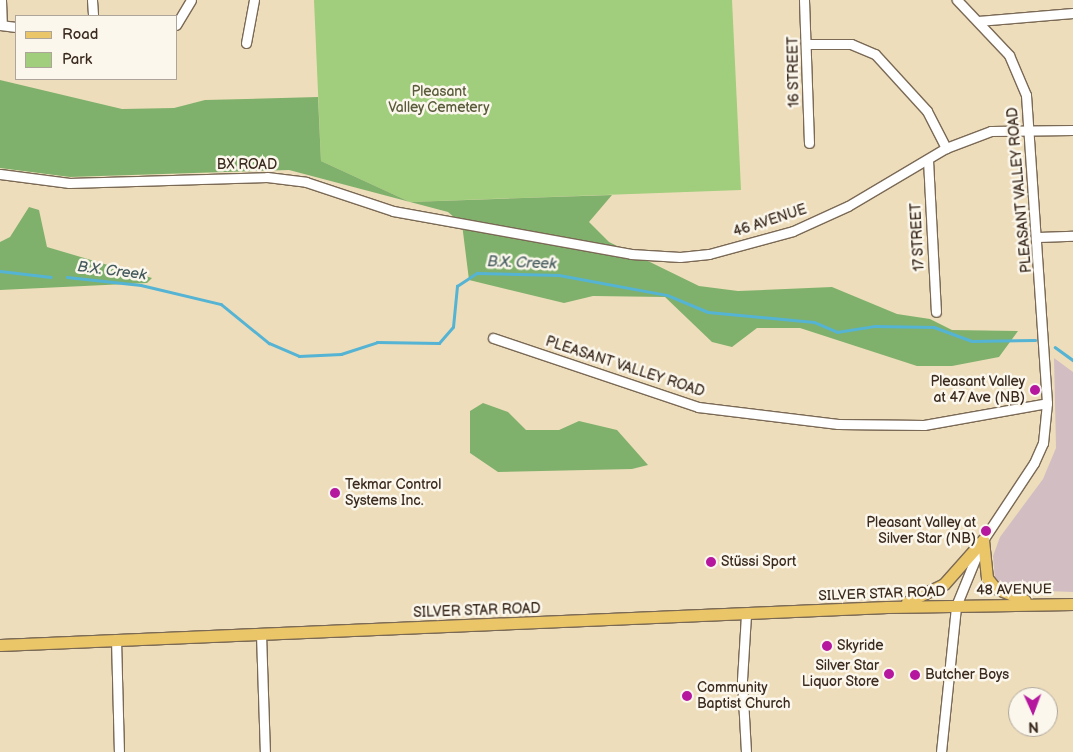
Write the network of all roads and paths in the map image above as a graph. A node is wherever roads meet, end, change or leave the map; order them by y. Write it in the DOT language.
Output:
graph roads {
  1 [pos="1,0"];
  2 [pos="92,0"];
  3 [pos="191,0"];
  4 [pos="254,0"];
  5 [pos="804,0"];
  6 [pos="957,0"];
  7 [pos="1073,13"];
  8 [pos="93,15"];
  9 [pos="178,22"];
  10 [pos="978,22"];
  11 [pos="1,25"];
  12 [pos="15,27"];
  13 [pos="246,43"];
  14 [pos="808,44"];
  15 [pos="1073,130"];
  16 [pos="1030,131"];
  17 [pos="809,143"];
  18 [pos="946,148"];
  19 [pos="928,160"];
  20 [pos="0,174"];
  21 [pos="487,228"];
  22 [pos="1073,236"];
  23 [pos="1038,237"];
  24 [pos="936,312"];
  25 [pos="493,338"];
  26 [pos="1047,403"];
  27 [pos="983,540"];
  28 [pos="1057,604"];
  29 [pos="1073,604"];
  30 [pos="956,606"];
  31 [pos="887,607"];
  32 [pos="746,615"];
  33 [pos="261,634"];
  34 [pos="116,639"];
  35 [pos="0,645"];
  36 [pos="120,752"];
  37 [pos="265,752"];
  38 [pos="746,752"];
  39 [pos="941,752"];
  1 -- 11 [label="street"];
  2 -- 8 [label="street"];
  3 -- 9 [label="street"];
  4 -- 13 [label="street"];
  5 -- 14 [label="street, 16 STREET"];
  6 -- 10 [label="street, PLEASANT VALLEY ROAD"];
  7 -- 10 [label="street"];
  10 -- 16 [label="street, PLEASANT VALLEY ROAD"];
  11 -- 12 [label="street"];
  14 -- 17 [label="street, 16 STREET"];
  14 -- 18 [label="street"];
  15 -- 16 [label="street, 46 AVENUE"];
  16 -- 18 [label="street, 46 AVENUE"];
  16 -- 23 [label="street, PLEASANT VALLEY ROAD"];
  18 -- 19 [label="street, 46 AVENUE"];
  19 -- 21 [label="street, 46 AVENUE"];
  19 -- 24 [label="street, 17 STREET"];
  20 -- 21 [label="street, BX ROAD"];
  22 -- 23 [label="street"];
  23 -- 26 [label="street, PLEASANT VALLEY ROAD"];
  25 -- 26 [label="street, PLEASANT VALLEY ROAD"];
  26 -- 27 [label="street, PLEASANT VALLEY ROAD"];
  27 -- 28 [label="main road"];
  27 -- 30 [label="street, PLEASANT VALLEY ROAD"];
  27 -- 31 [label="main road"];
  28 -- 29 [label="main road, 48 AVENUE"];
  28 -- 30 [label="main road, 48 AVENUE"];
  30 -- 31 [label="main road, SILVER STAR ROAD"];
  30 -- 39 [label="street, PLEASANT VALLEY ROAD"];
  31 -- 32 [label="main road, SILVER STAR ROAD"];
  32 -- 33 [label="main road, SILVER STAR ROAD"];
  32 -- 38 [label="street"];
  33 -- 34 [label="main road, SILVER STAR ROAD"];
  33 -- 37 [label="street"];
  34 -- 35 [label="main road, SILVER STAR ROAD"];
  34 -- 36 [label="street"];
}
